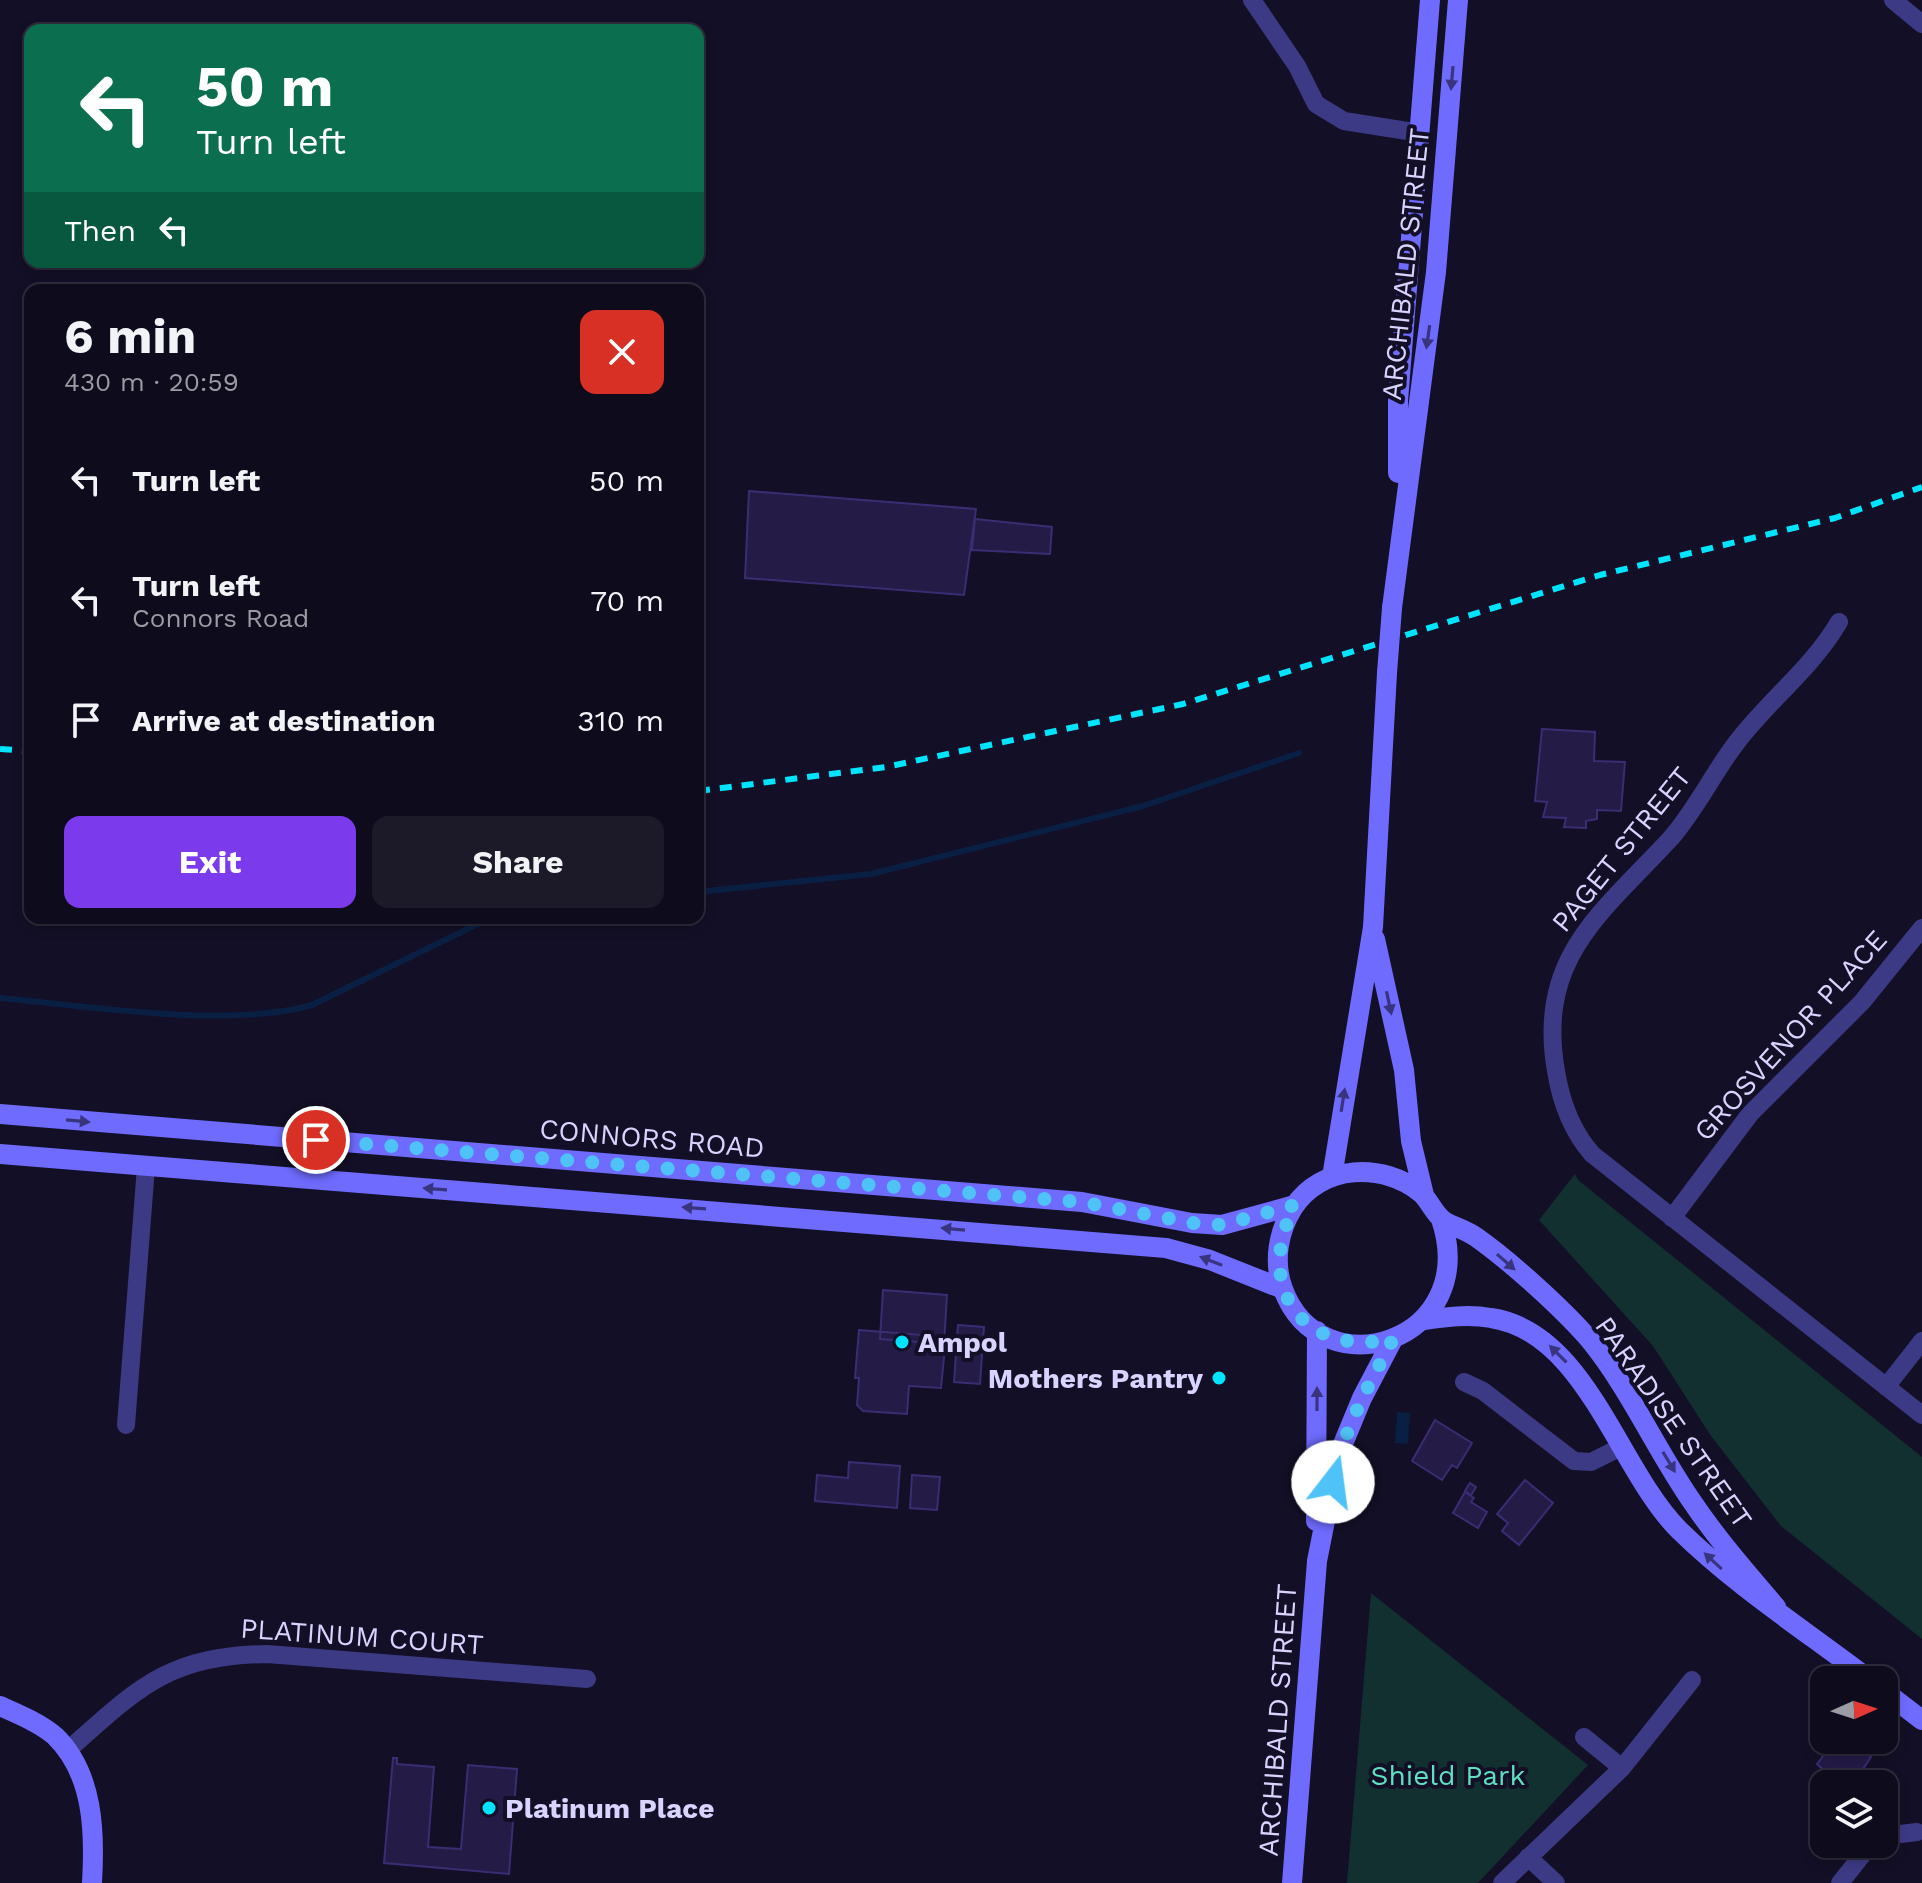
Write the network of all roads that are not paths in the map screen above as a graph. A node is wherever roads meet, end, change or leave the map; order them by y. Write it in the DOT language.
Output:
graph roads {
  1 [pos="1252,0"];
  2 [pos="1430,0"];
  3 [pos="1458,0"];
  4 [pos="1893,0"];
  5 [pos="1922,24"];
  6 [pos="1420,133"];
  7 [pos="1448,135"];
  8 [pos="1399,533"];
  9 [pos="1839,622"];
  10 [pos="1373,927"];
  11 [pos="1922,928"];
  12 [pos="0,1114"];
  13 [pos="0,1154"];
  14 [pos="146,1167"];
  15 [pos="1332,1177"];
  16 [pos="1424,1195"];
  17 [pos="1295,1205"];
  18 [pos="1672,1218"];
  19 [pos="1441,1219"];
  20 [pos="1283,1289"];
  21 [pos="1424,1320"];
  22 [pos="1317,1331"];
  23 [pos="1393,1339"];
  24 [pos="1922,1341"];
  25 [pos="1464,1382"];
  26 [pos="1886,1387"];
  27 [pos="1922,1415"];
  28 [pos="126,1425"];
  29 [pos="1621,1447"];
  30 [pos="1317,1561"];
  31 [pos="1776,1607"];
  32 [pos="1852,1666"];
  33 [pos="587,1679"];
  34 [pos="1692,1680"];
  35 [pos="1898,1702"];
  36 [pos="0,1706"];
  37 [pos="1922,1720"];
  38 [pos="1584,1737"];
  39 [pos="67,1751"];
  40 [pos="1622,1768"];
  41 [pos="1917,1832"];
  42 [pos="1898,1834"];
  43 [pos="1528,1857"];
  44 [pos="1860,1858"];
  45 [pos="92,1883"];
  46 [pos="1292,1883"];
  47 [pos="1502,1883"];
  48 [pos="1556,1883"];
  49 [pos="1840,1883"];
  1 -- 6 [label="street"];
  2 -- 6 [label="street, ARCHIBALD STREET"];
  3 -- 7 [label="street, ARCHIBALD STREET, one-way"];
  4 -- 5 [label="street"];
  6 -- 7 [label="street"];
  6 -- 8 [label="street, ARCHIBALD STREET"];
  7 -- 8 [label="street, ARCHIBALD STREET, one-way"];
  8 -- 10 [label="street, ARCHIBALD STREET, bridge"];
  9 -- 18 [label="street, PAGET STREET"];
  15 -- 10 [label="street, ARCHIBALD STREET, one-way"];
  10 -- 16 [label="street, ARCHIBALD STREET, one-way"];
  11 -- 18 [label="street, GROSVENOR PLACE"];
  12 -- 17 [label="street, CONNORS ROAD, one-way"];
  13 -- 14 [label="street"];
  20 -- 14 [label="street, one-way"];
  14 -- 28 [label="street"];
  15 -- 16 [label="street"];
  15 -- 17 [label="street"];
  16 -- 19 [label="street"];
  17 -- 20 [label="street"];
  18 -- 26 [label="street, PAGET STREET"];
  19 -- 21 [label="street"];
  19 -- 31 [label="street, PARADISE STREET, one-way"];
  20 -- 22 [label="street"];
  21 -- 23 [label="street"];
  29 -- 21 [label="street, PARADISE STREET, one-way"];
  22 -- 23 [label="street"];
  30 -- 22 [label="street, ARCHIBALD STREET, one-way"];
  23 -- 30 [label="street, ARCHIBALD STREET"];
  24 -- 26 [label="street"];
  25 -- 29 [label="street, PARADISE STREET"];
  26 -- 27 [label="street, PAGET STREET"];
  31 -- 29 [label="street, PARADISE STREET, one-way"];
  30 -- 46 [label="street, ARCHIBALD STREET"];
  31 -- 32 [label="street, PARADISE STREET"];
  33 -- 39 [label="street, PLATINUM COURT"];
  34 -- 40 [label="street"];
  35 -- 37 [label="street"];
  36 -- 39 [label="street"];
  38 -- 40 [label="street"];
  39 -- 45 [label="street"];
  40 -- 43 [label="street"];
  41 -- 42 [label="street"];
  43 -- 47 [label="street"];
  43 -- 48 [label="street"];
  44 -- 49 [label="street"];
}
